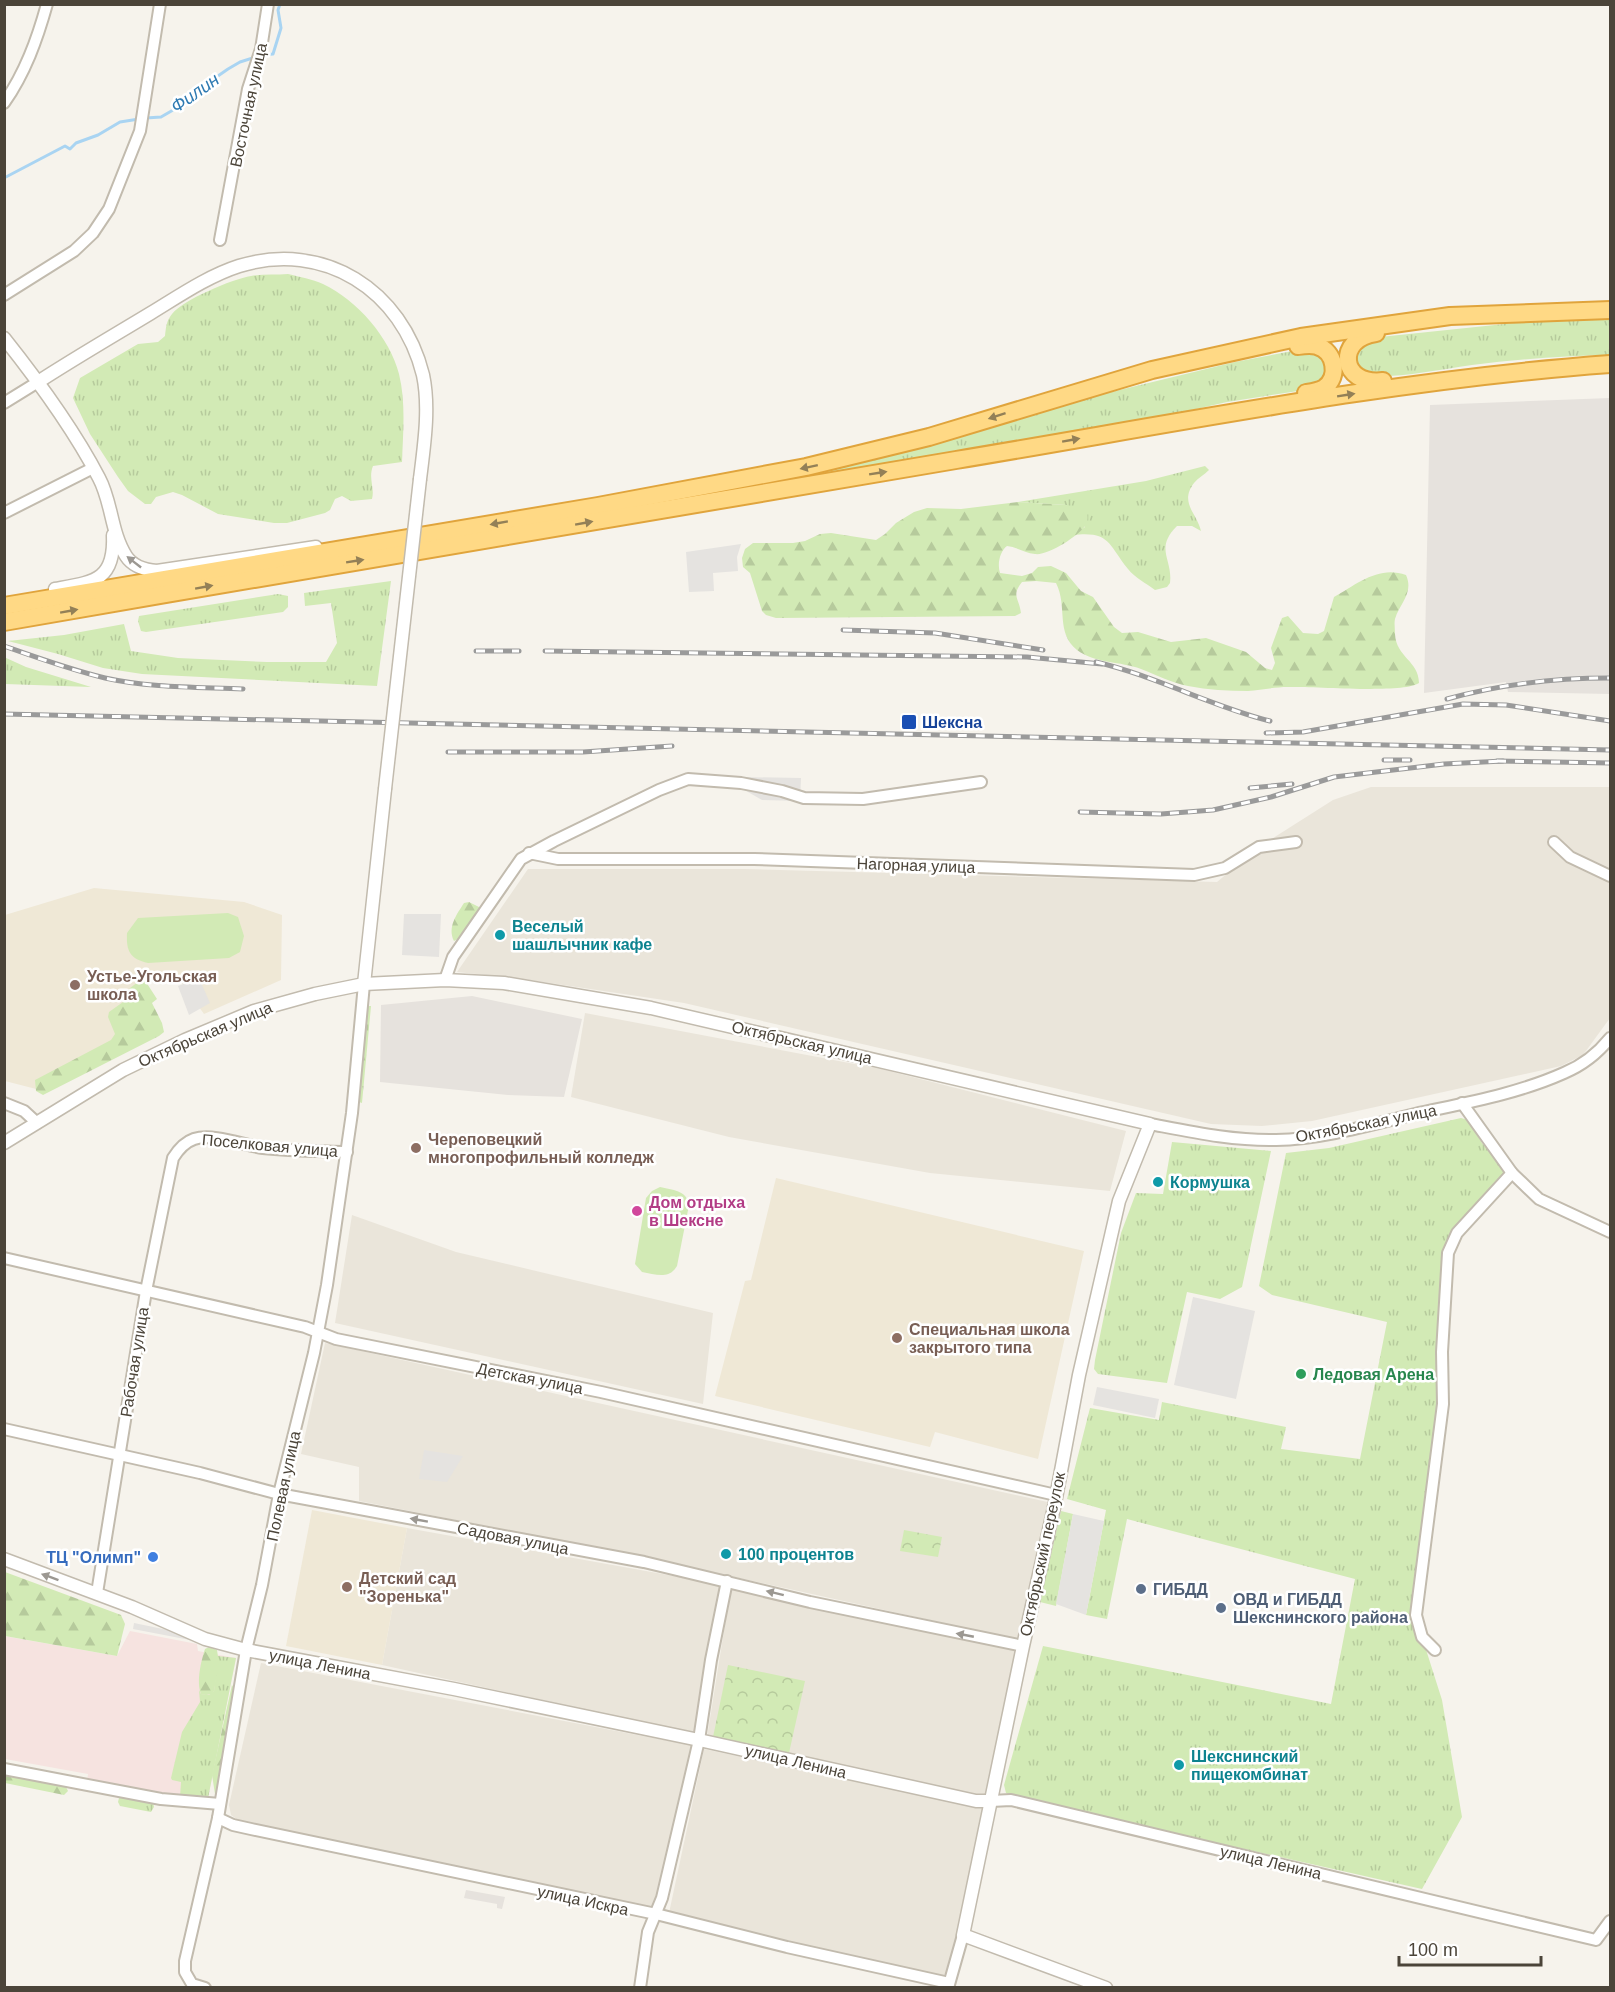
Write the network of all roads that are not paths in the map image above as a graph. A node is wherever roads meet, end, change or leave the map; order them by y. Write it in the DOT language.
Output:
graph roads {
  1 [pos="47,4"];
  2 [pos="160,4"];
  3 [pos="268,4"];
  4 [pos="4,103"];
  5 [pos="220,240"];
  6 [pos="4,295"];
  7 [pos="1589,310"];
  8 [pos="1611,310"];
  9 [pos="4,338"];
  10 [pos="1611,362"];
  11 [pos="38,382"];
  12 [pos="4,403"];
  13 [pos="1027,406"];
  14 [pos="1120,432"];
  15 [pos="93,468"];
  16 [pos="4,513"];
  17 [pos="113,518"];
  18 [pos="377,543"];
  19 [pos="4,598"];
  20 [pos="4,606"];
  21 [pos="4,622"];
  22 [pos="981,782"];
  23 [pos="1296,842"];
  24 [pos="1554,842"];
  25 [pos="529,854"];
  26 [pos="1611,876"];
  27 [pos="445,980"];
  28 [pos="364,984"];
  29 [pos="1611,1038"];
  30 [pos="4,1103"];
  31 [pos="1462,1103"];
  32 [pos="37,1123"];
  33 [pos="1150,1124"];
  34 [pos="192,1139"];
  35 [pos="4,1143"];
  36 [pos="347,1152"];
  37 [pos="1512,1173"];
  38 [pos="1611,1232"];
  39 [pos="4,1258"];
  40 [pos="146,1291"];
  41 [pos="318,1332"];
  42 [pos="4,1429"];
  43 [pos="119,1456"];
  44 [pos="279,1494"];
  45 [pos="1056,1495"];
  46 [pos="4,1559"];
  47 [pos="727,1581"];
  48 [pos="97,1593"];
  49 [pos="1023,1646"];
  50 [pos="246,1650"];
  51 [pos="1435,1650"];
  52 [pos="699,1740"];
  53 [pos="4,1769"];
  54 [pos="991,1800"];
  55 [pos="220,1804"];
  56 [pos="218,1818"];
  57 [pos="656,1914"];
  58 [pos="1611,1921"];
  59 [pos="963,1935"];
  60 [pos="948,1985"];
  61 [pos="205,1988"];
  62 [pos="640,1988"];
  63 [pos="1106,1988"];
  1 -- 4 [label="street"];
  2 -- 6 [label="street"];
  3 -- 5 [label="street, Восточная улица"];
  7 -- 8 [label="highway"];
  7 -- 10 [label="highway"];
  7 -- 13 [label="highway"];
  9 -- 11 [label="street"];
  14 -- 10 [label="highway, one-way"];
  11 -- 12 [label="street"];
  11 -- 15 [label="street"];
  11 -- 28 [label="street, bridge"];
  13 -- 14 [label="highway"];
  13 -- 18 [label="highway, one-way"];
  21 -- 14 [label="highway, one-way"];
  15 -- 16 [label="street"];
  15 -- 17 [label="street"];
  18 -- 17 [label="street, one-way"];
  17 -- 19 [label="street"];
  18 -- 20 [label="highway"];
  22 -- 25 [label="street"];
  23 -- 25 [label="street, Нагорная улица"];
  24 -- 26 [label="street"];
  25 -- 27 [label="street"];
  27 -- 28 [label="street, Октябрьская улица"];
  27 -- 33 [label="street, Октябрьская улица"];
  28 -- 32 [label="street, Октябрьская улица"];
  28 -- 36 [label="street, Полевая улица"];
  29 -- 31 [label="street, Октябрьская улица"];
  30 -- 32 [label="street"];
  31 -- 33 [label="street, Октябрьская улица"];
  31 -- 37 [label="street"];
  32 -- 35 [label="street, Октябрьская улица"];
  33 -- 45 [label="street, Октябрьский переулок"];
  34 -- 36 [label="street, Поселковая улица"];
  34 -- 40 [label="street, Рабочая улица"];
  36 -- 41 [label="street, Полевая улица"];
  37 -- 38 [label="street"];
  37 -- 51 [label="street"];
  39 -- 40 [label="street, Детская улица"];
  40 -- 41 [label="street, Детская улица"];
  40 -- 43 [label="street, Рабочая улица"];
  41 -- 44 [label="street, Полевая улица"];
  41 -- 45 [label="street, Детская улица"];
  42 -- 43 [label="street, Садовая улица"];
  43 -- 44 [label="street, Садовая улица"];
  43 -- 48 [label="street, Рабочая улица"];
  47 -- 44 [label="street, Садовая улица, one-way"];
  44 -- 50 [label="street, Полевая улица"];
  45 -- 49 [label="street, Октябрьский переулок"];
  48 -- 46 [label="street, улица Ленина, one-way"];
  49 -- 47 [label="street, Садовая улица, one-way"];
  47 -- 52 [label="street"];
  48 -- 50 [label="street, улица Ленина"];
  49 -- 54 [label="street, Октябрьский переулок"];
  50 -- 52 [label="street, улица Ленина"];
  50 -- 55 [label="street, Полевая улица"];
  52 -- 54 [label="street, улица Ленина"];
  52 -- 57 [label="street"];
  53 -- 55 [label="street"];
  54 -- 58 [label="street, улица Ленина"];
  54 -- 59 [label="street, Октябрьский переулок"];
  55 -- 56 [label="street, Полевая улица"];
  56 -- 57 [label="street, улица Искра"];
  56 -- 61 [label="street, Полевая улица"];
  57 -- 60 [label="street, улица Искра"];
  57 -- 62 [label="street"];
  59 -- 60 [label="street, Октябрьский переулок"];
  59 -- 63 [label="street"];
}
